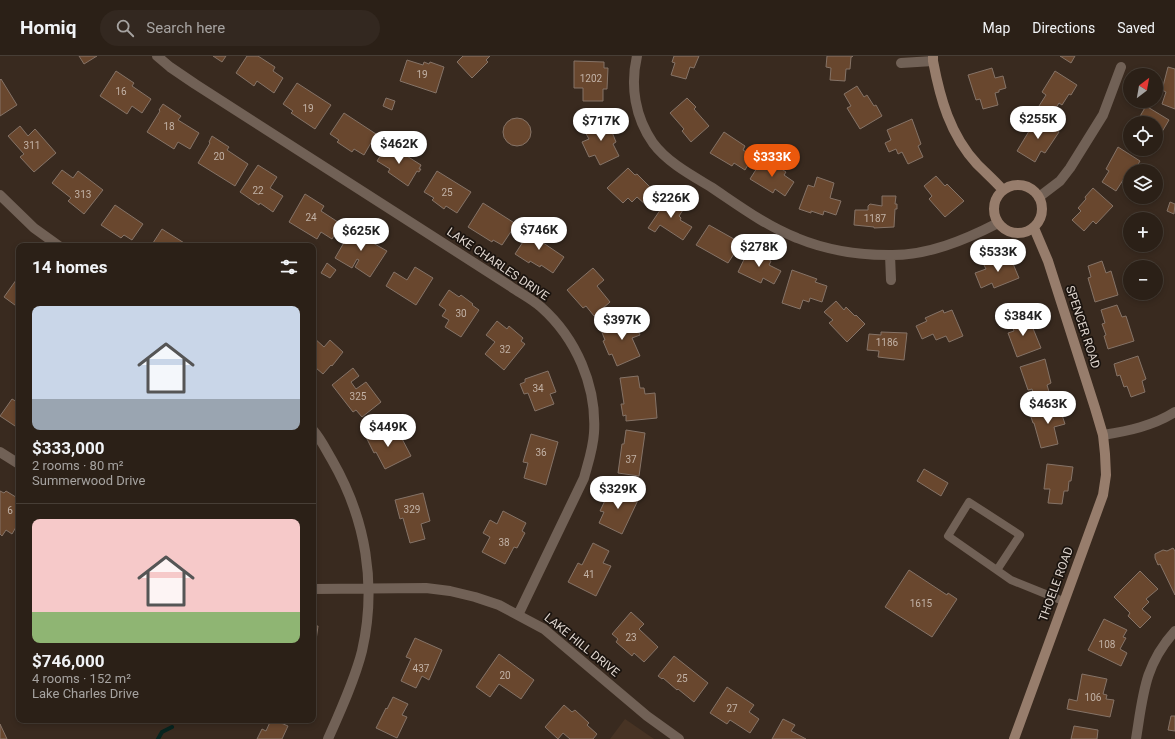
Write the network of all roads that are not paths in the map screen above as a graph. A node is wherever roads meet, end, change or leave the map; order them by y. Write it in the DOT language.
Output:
graph roads {
  1 [pos="157,56"];
  2 [pos="638,56"];
  3 [pos="933,58"];
  4 [pos="901,63"];
  5 [pos="1121,67"];
  6 [pos="1003,190"];
  7 [pos="0,195"];
  8 [pos="1039,197"];
  9 [pos="998,223"];
  10 [pos="1034,228"];
  11 [pos="55,243"];
  12 [pos="890,255"];
  13 [pos="891,280"];
  14 [pos="1175,412"];
  15 [pos="316,433"];
  16 [pos="1103,436"];
  17 [pos="0,452"];
  18 [pos="16,462"];
  19 [pos="997,570"];
  20 [pos="369,588"];
  21 [pos="316,589"];
  22 [pos="1064,601"];
  23 [pos="518,615"];
  24 [pos="1175,631"];
  25 [pos="328,739"];
  26 [pos="679,739"];
  27 [pos="1014,739"];
  28 [pos="1136,739"];
  1 -- 23 [label="street, LAKE CHARLES DRIVE"];
  2 -- 12 [label="street"];
  3 -- 4 [label="street"];
  3 -- 6 [label="main road"];
  5 -- 8 [label="street"];
  6 -- 8 [label="main road"];
  6 -- 9 [label="main road"];
  7 -- 11 [label="street"];
  8 -- 10 [label="main road"];
  9 -- 10 [label="main road"];
  9 -- 12 [label="street"];
  10 -- 16 [label="main road, SPENCER ROAD"];
  12 -- 13 [label="street"];
  14 -- 16 [label="street"];
  15 -- 20 [label="street"];
  16 -- 22 [label="main road, THOELE ROAD"];
  17 -- 18 [label="street"];
  19 -- 19 [label="lane"];
  19 -- 22 [label="lane"];
  20 -- 21 [label="street, LAKE HILL DRIVE"];
  20 -- 23 [label="street, LAKE HILL DRIVE"];
  20 -- 25 [label="street"];
  22 -- 27 [label="main road, THOELE ROAD"];
  23 -- 26 [label="street, LAKE HILL DRIVE"];
  24 -- 28 [label="street"];
}
